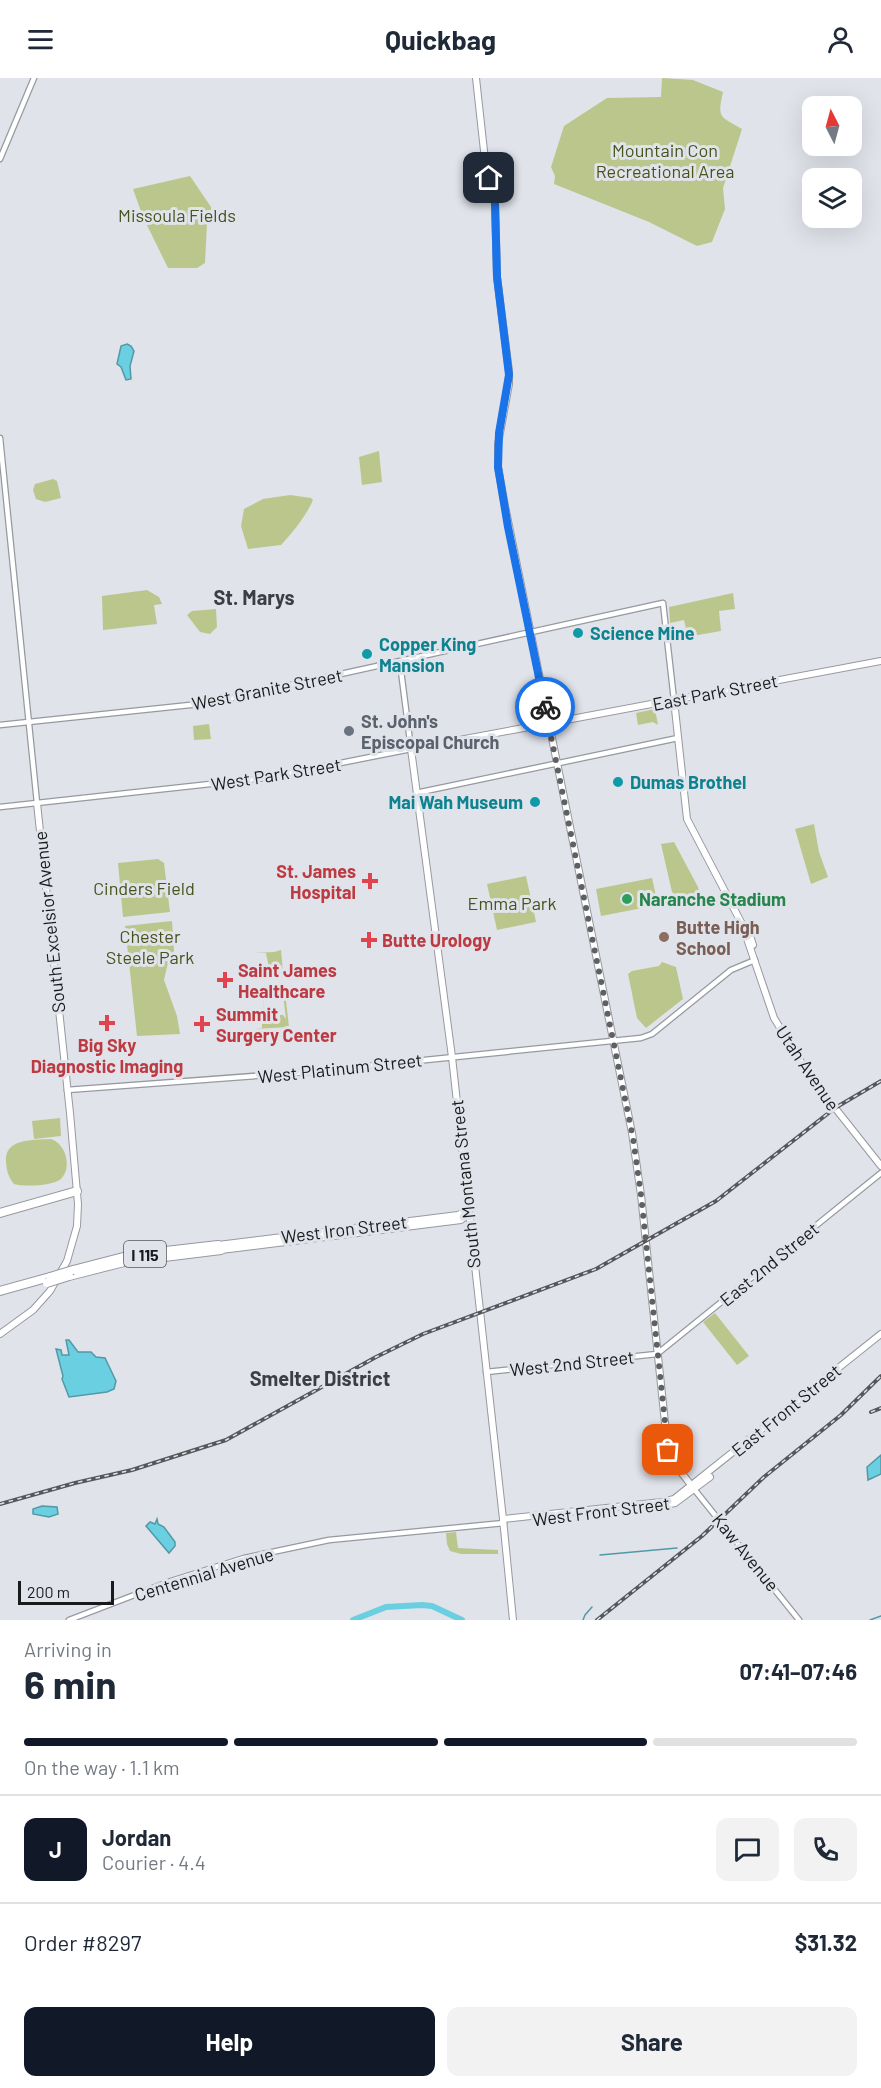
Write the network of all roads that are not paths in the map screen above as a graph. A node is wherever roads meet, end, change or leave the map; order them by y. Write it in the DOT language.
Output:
graph roads {
  1 [pos="34,78"];
  2 [pos="476,78"];
  3 [pos="0,159"];
  4 [pos="0,438"];
  5 [pos="530,634"];
  6 [pos="881,661"];
  7 [pos="400,663"];
  8 [pos="674,700"];
  9 [pos="29,722"];
  10 [pos="549,723"];
  11 [pos="0,725"];
  12 [pos="678,738"];
  13 [pos="411,749"];
  14 [pos="557,764"];
  15 [pos="416,793"];
  16 [pos="37,803"];
  17 [pos="0,807"];
  18 [pos="742,924"];
  19 [pos="755,960"];
  20 [pos="613,1040"];
  21 [pos="452,1057"];
  22 [pos="67,1090"];
  23 [pos="881,1166"];
  24 [pos="881,1173"];
  25 [pos="77,1191"];
  26 [pos="0,1213"];
  27 [pos="468,1213"];
  28 [pos="219,1247"];
  29 [pos="49,1279"];
  30 [pos="0,1286"];
  31 [pos="0,1292"];
  32 [pos="0,1297"];
  33 [pos="0,1334"];
  34 [pos="881,1334"];
  35 [pos="881,1339"];
  36 [pos="657,1354"];
  37 [pos="486,1372"];
  38 [pos="693,1487"];
  39 [pos="503,1521"];
  40 [pos="69,1620"];
  41 [pos="513,1620"];
  42 [pos="799,1620"];
  1 -- 3 [label="street"];
  2 -- 5 [label="main road"];
  4 -- 9 [label="street"];
  5 -- 7 [label="street, West Granite Street"];
  5 -- 8 [label="street, West Granite Street"];
  5 -- 10 [label="main road"];
  6 -- 8 [label="main road, East Park Street"];
  7 -- 9 [label="street, West Granite Street"];
  7 -- 13 [label="street"];
  8 -- 10 [label="main road, East Park Street"];
  8 -- 12 [label="main road"];
  9 -- 11 [label="street, West Granite Street"];
  9 -- 16 [label="street"];
  10 -- 13 [label="main road, West Park Street"];
  10 -- 14 [label="main road"];
  12 -- 14 [label="street"];
  12 -- 18 [label="main road"];
  13 -- 15 [label="main road, South Montana Street"];
  13 -- 16 [label="street, West Park Street"];
  14 -- 15 [label="street"];
  14 -- 20 [label="main road"];
  15 -- 21 [label="main road, South Montana Street"];
  16 -- 17 [label="street, West Park Street"];
  16 -- 22 [label="main road, South Excelsior Avenue"];
  18 -- 19 [label="main road, Utah Avenue"];
  18 -- 19 [label="main road, Utah Avenue"];
  19 -- 20 [label="street, West Platinum Street"];
  19 -- 23 [label="main road, Utah Avenue"];
  20 -- 21 [label="street, West Platinum Street"];
  20 -- 36 [label="main road"];
  21 -- 22 [label="street, West Platinum Street"];
  21 -- 27 [label="main road, South Montana Street"];
  22 -- 25 [label="main road, South Excelsior Avenue"];
  24 -- 36 [label="street, East 2nd Street"];
  25 -- 26 [label="highway"];
  25 -- 33 [label="main road, South Excelsior Avenue"];
  27 -- 28 [label="main road, West Iron Street"];
  27 -- 37 [label="main road, South Montana Street"];
  28 -- 29 [label="highway, I 115, bridge"];
  29 -- 30 [label="highway"];
  29 -- 31 [label="highway, I 115"];
  29 -- 32 [label="highway, I 115"];
  34 -- 38 [label="main road, East Front Street"];
  35 -- 38 [label="main road, East Front Street"];
  36 -- 37 [label="street, West 2nd Street"];
  36 -- 38 [label="main road"];
  37 -- 39 [label="main road, South Montana Street"];
  38 -- 39 [label="main road, West Front Street"];
  38 -- 42 [label="street, Kaw Avenue"];
  39 -- 40 [label="street, Centennial Avenue"];
  39 -- 41 [label="main road, South Montana Street"];
}
